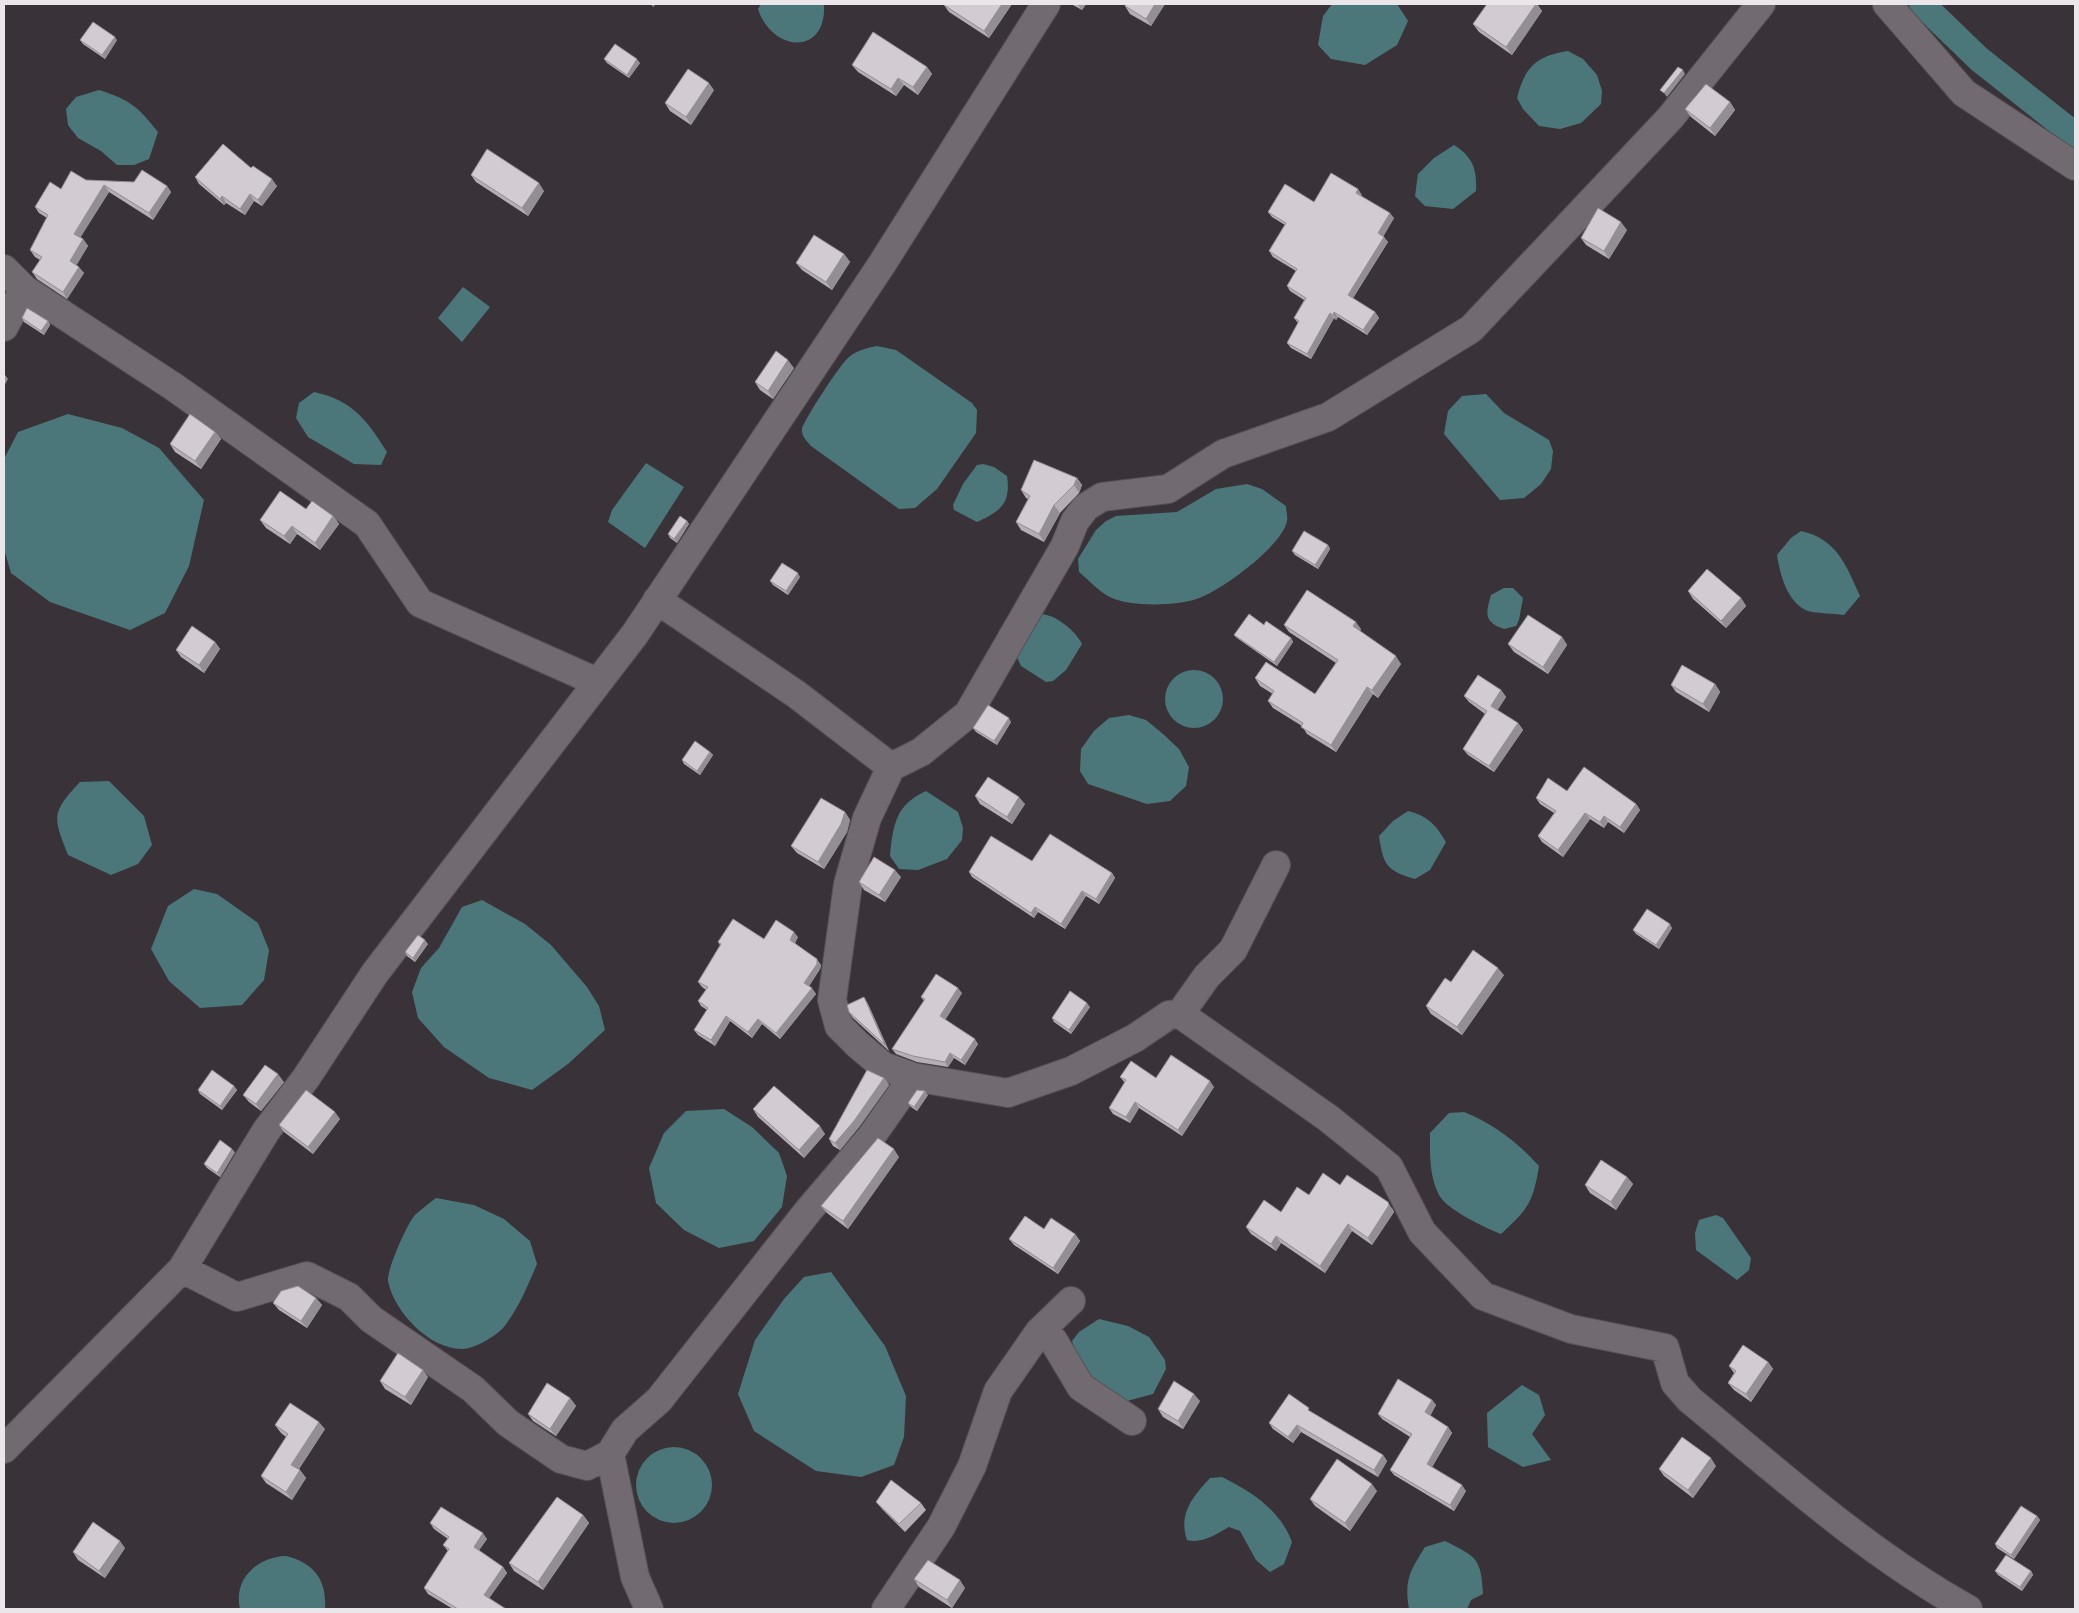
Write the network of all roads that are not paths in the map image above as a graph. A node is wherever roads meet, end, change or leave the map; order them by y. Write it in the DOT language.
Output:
graph roads {
  1 [pos="1046,4"];
  2 [pos="1761,4"];
  3 [pos="1886,4"];
  4 [pos="2075,166"];
  5 [pos="4,269"];
  6 [pos="24,289"];
  7 [pos="4,327"];
  8 [pos="657,600"];
  9 [pos="597,682"];
  10 [pos="891,767"];
  11 [pos="1276,864"];
  12 [pos="1180,1014"];
  13 [pos="914,1077"];
  14 [pos="182,1269"];
  15 [pos="1070,1301"];
  16 [pos="1039,1332"];
  17 [pos="1132,1421"];
  18 [pos="4,1449"];
  19 [pos="610,1454"];
  20 [pos="649,1609"];
  21 [pos="886,1609"];
  22 [pos="1968,1609"];
  1 -- 8 [label="street"];
  2 -- 10 [label="street"];
  3 -- 4 [label="street"];
  5 -- 6 [label="street"];
  6 -- 7 [label="street"];
  6 -- 9 [label="street"];
  8 -- 9 [label="street"];
  8 -- 10 [label="street"];
  9 -- 14 [label="street"];
  10 -- 13 [label="street"];
  11 -- 12 [label="street"];
  12 -- 13 [label="street"];
  12 -- 22 [label="street"];
  13 -- 19 [label="street"];
  14 -- 18 [label="street"];
  14 -- 19 [label="street"];
  15 -- 16 [label="street"];
  16 -- 17 [label="street"];
  16 -- 21 [label="street"];
  19 -- 20 [label="street"];
}
